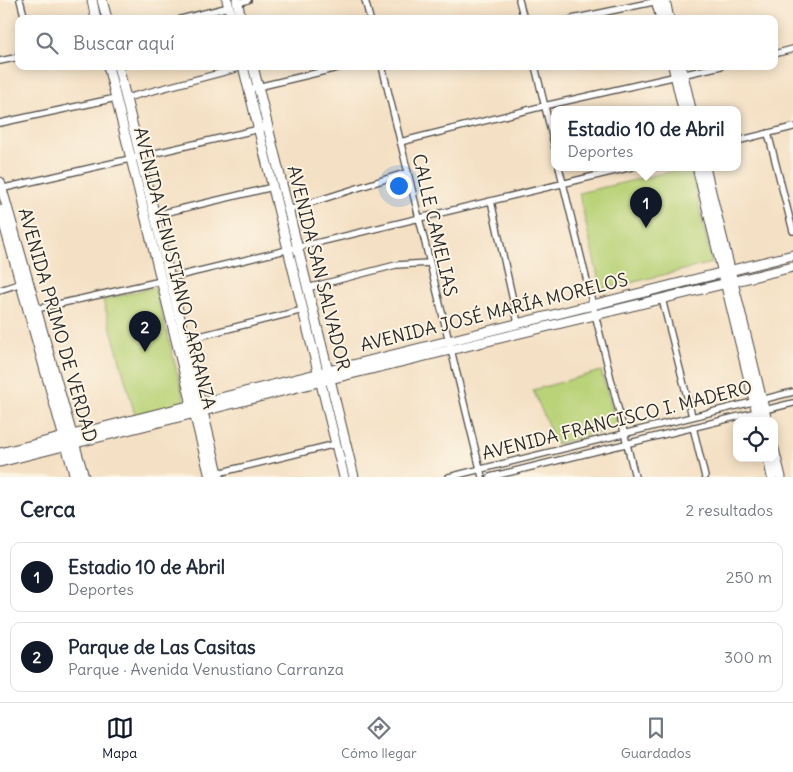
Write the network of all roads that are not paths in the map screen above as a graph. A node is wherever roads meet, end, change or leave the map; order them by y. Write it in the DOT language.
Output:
graph roads {
  1 [pos="20,0"];
  2 [pos="92,0"];
  3 [pos="102,0"];
  4 [pos="248,0"];
  5 [pos="365,0"];
  6 [pos="520,0"];
  7 [pos="661,0"];
  8 [pos="237,1"];
  9 [pos="228,4"];
  10 [pos="24,15"];
  11 [pos="95,15"];
  12 [pos="106,15"];
  13 [pos="194,15"];
  14 [pos="240,15"];
  15 [pos="369,15"];
  16 [pos="523,15"];
  17 [pos="591,15"];
  18 [pos="661,15"];
  19 [pos="667,15"];
  20 [pos="793,49"];
  21 [pos="778,53"];
  22 [pos="15,58"];
  23 [pos="0,61"];
  24 [pos="109,70"];
  25 [pos="119,70"];
  26 [pos="234,70"];
  27 [pos="247,70"];
  28 [pos="329,70"];
  29 [pos="383,70"];
  30 [pos="536,70"];
  31 [pos="698,70"];
  32 [pos="680,73"];
  33 [pos="253,88"];
  34 [pos="116,98"];
  35 [pos="126,98"];
  36 [pos="544,106"];
  37 [pos="683,106"];
  38 [pos="690,106"];
  39 [pos="0,123"];
  40 [pos="793,127"];
  41 [pos="263,128"];
  42 [pos="551,133"];
  43 [pos="768,134"];
  44 [pos="741,140"];
  45 [pos="400,142"];
  46 [pos="141,157"];
  47 [pos="131,160"];
  48 [pos="560,171"];
  49 [pos="615,171"];
  50 [pos="698,171"];
  51 [pos="706,171"];
  52 [pos="408,172"];
  53 [pos="563,183"];
  54 [pos="1,187"];
  55 [pos="273,187"];
  56 [pos="491,201"];
  57 [pos="0,210"];
  58 [pos="288,210"];
  59 [pos="155,216"];
  60 [pos="418,218"];
  61 [pos="793,231"];
  62 [pos="293,249"];
  63 [pos="793,255"];
  64 [pos="429,263"];
  65 [pos="793,267"];
  66 [pos="727,272"];
  67 [pos="170,278"];
  68 [pos="161,281"];
  69 [pos="729,282"];
  70 [pos="24,283"];
  71 [pos="308,288"];
  72 [pos="0,290"];
  73 [pos="662,299"];
  74 [pos="593,304"];
  75 [pos="36,309"];
  76 [pos="303,310"];
  77 [pos="595,315"];
  78 [pos="518,323"];
  79 [pos="192,338"];
  80 [pos="447,340"];
  81 [pos="450,350"];
  82 [pos="324,376"];
  83 [pos="793,392"];
  84 [pos="758,400"];
  85 [pos="793,403"];
  86 [pos="198,408"];
  87 [pos="761,410"];
  88 [pos="692,416"];
  89 [pos="760,417"];
  90 [pos="765,417"];
  91 [pos="693,427"];
  92 [pos="623,433"];
  93 [pos="69,440"];
  94 [pos="626,443"];
  95 [pos="336,444"];
  96 [pos="0,453"];
  97 [pos="0,462"];
  98 [pos="769,462"];
  99 [pos="777,462"];
  100 [pos="480,469"];
  101 [pos="216,476"];
  102 [pos="76,477"];
  103 [pos="84,477"];
  104 [pos="344,477"];
  105 [pos="354,477"];
  106 [pos="449,477"];
  107 [pos="482,477"];
  108 [pos="490,477"];
  109 [pos="635,477"];
  110 [pos="705,477"];
  111 [pos="772,477"];
  112 [pos="781,477"];
  1 -- 10 [label="street"];
  2 -- 11 [label="street"];
  3 -- 12 [label="street"];
  4 -- 8 [label="street"];
  5 -- 15 [label="street"];
  6 -- 16 [label="street"];
  7 -- 17 [label="street"];
  7 -- 18 [label="street"];
  7 -- 19 [label="street"];
  8 -- 14 [label="street"];
  9 -- 13 [label="street"];
  20 -- 21 [label="street"];
  22 -- 23 [label="street"];
  24 -- 34 [label="street, AVENIDA VENUSTIANO CARRANZA"];
  25 -- 35 [label="street, AVENIDA VENUSTIANO CARRANZA"];
  26 -- 35 [label="street"];
  27 -- 33 [label="street, AVENIDA SAN SALVADOR"];
  28 -- 33 [label="street"];
  29 -- 45 [label="street, CALLE CAMELIAS"];
  30 -- 36 [label="street"];
  31 -- 32 [label="street"];
  32 -- 36 [label="street"];
  32 -- 37 [label="street"];
  32 -- 38 [label="street"];
  33 -- 41 [label="street, AVENIDA SAN SALVADOR"];
  34 -- 39 [label="street"];
  34 -- 47 [label="street, AVENIDA VENUSTIANO CARRANZA"];
  35 -- 46 [label="street, AVENIDA VENUSTIANO CARRANZA"];
  36 -- 42 [label="street"];
  36 -- 45 [label="street"];
  40 -- 43 [label="street"];
  41 -- 46 [label="street"];
  41 -- 55 [label="street, AVENIDA SAN SALVADOR"];
  41 -- 58 [label="street, AVENIDA SAN SALVADOR"];
  43 -- 44 [label="street"];
  43 -- 61 [label="street"];
  45 -- 52 [label="street, CALLE CAMELIAS"];
  46 -- 47 [label="street"];
  46 -- 59 [label="street, AVENIDA VENUSTIANO CARRANZA"];
  47 -- 54 [label="street"];
  47 -- 68 [label="street, AVENIDA VENUSTIANO CARRANZA"];
  48 -- 53 [label="street"];
  49 -- 53 [label="street"];
  50 -- 66 [label="street"];
  51 -- 66 [label="street"];
  52 -- 58 [label="street"];
  52 -- 60 [label="street, CALLE CAMELIAS"];
  53 -- 56 [label="street"];
  53 -- 74 [label="street"];
  54 -- 70 [label="street, AVENIDA PRIMO DE VERDAD"];
  55 -- 59 [label="street"];
  55 -- 62 [label="street, AVENIDA SAN SALVADOR"];
  56 -- 60 [label="street"];
  56 -- 78 [label="street"];
  57 -- 70 [label="street, AVENIDA PRIMO DE VERDAD"];
  58 -- 62 [label="street, AVENIDA SAN SALVADOR"];
  59 -- 67 [label="street, AVENIDA VENUSTIANO CARRANZA"];
  60 -- 62 [label="street"];
  60 -- 64 [label="street, CALLE CAMELIAS"];
  62 -- 67 [label="street"];
  62 -- 71 [label="street, AVENIDA SAN SALVADOR"];
  62 -- 76 [label="street, AVENIDA SAN SALVADOR"];
  63 -- 66 [label="street, AVENIDA JOSÉ MARÍA MORELOS"];
  64 -- 71 [label="street"];
  64 -- 80 [label="street, CALLE CAMELIAS"];
  65 -- 69 [label="street, AVENIDA JOSÉ MARÍA MORELOS"];
  66 -- 69 [label="street"];
  66 -- 74 [label="street, AVENIDA JOSÉ MARÍA MORELOS"];
  67 -- 86 [label="street, AVENIDA VENUSTIANO CARRANZA"];
  68 -- 75 [label="street"];
  68 -- 86 [label="street, AVENIDA VENUSTIANO CARRANZA"];
  69 -- 73 [label="street, AVENIDA JOSÉ MARÍA MORELOS"];
  69 -- 84 [label="street"];
  70 -- 72 [label="street"];
  70 -- 75 [label="street, AVENIDA PRIMO DE VERDAD"];
  70 -- 93 [label="street, AVENIDA PRIMO DE VERDAD"];
  71 -- 82 [label="street, AVENIDA SAN SALVADOR"];
  73 -- 77 [label="street, AVENIDA JOSÉ MARÍA MORELOS"];
  73 -- 88 [label="street"];
  74 -- 77 [label="street"];
  74 -- 78 [label="street, AVENIDA JOSÉ MARÍA MORELOS"];
  75 -- 93 [label="street, AVENIDA PRIMO DE VERDAD"];
  76 -- 79 [label="street"];
  76 -- 82 [label="street, AVENIDA SAN SALVADOR"];
  77 -- 81 [label="street, AVENIDA JOSÉ MARÍA MORELOS"];
  77 -- 92 [label="street"];
  78 -- 80 [label="street, AVENIDA JOSÉ MARÍA MORELOS"];
  80 -- 81 [label="street, CALLE CAMELIAS"];
  80 -- 82 [label="street, AVENIDA JOSÉ MARÍA MORELOS"];
  81 -- 82 [label="street, AVENIDA JOSÉ MARÍA MORELOS"];
  81 -- 100 [label="street, CALLE CAMELIAS"];
  82 -- 86 [label="street, AVENIDA JOSÉ MARÍA MORELOS"];
  82 -- 95 [label="street, AVENIDA SAN SALVADOR"];
  82 -- 105 [label="street, AVENIDA SAN SALVADOR"];
  83 -- 84 [label="street, AVENIDA FRANCISCO I. MADERO"];
  84 -- 87 [label="street"];
  84 -- 88 [label="street, AVENIDA FRANCISCO I. MADERO"];
  85 -- 87 [label="street, AVENIDA FRANCISCO I. MADERO"];
  86 -- 93 [label="street, AVENIDA JOSÉ MARÍA MORELOS"];
  86 -- 101 [label="street, AVENIDA VENUSTIANO CARRANZA"];
  87 -- 89 [label="street"];
  87 -- 90 [label="street"];
  87 -- 91 [label="street, AVENIDA FRANCISCO I. MADERO"];
  88 -- 92 [label="street, AVENIDA FRANCISCO I. MADERO"];
  91 -- 94 [label="street, AVENIDA FRANCISCO I. MADERO"];
  91 -- 110 [label="street"];
  92 -- 94 [label="street"];
  92 -- 100 [label="street, AVENIDA FRANCISCO I. MADERO"];
  93 -- 96 [label="street, AVENIDA JOSÉ MARÍA MORELOS"];
  93 -- 97 [label="street, AVENIDA JOSÉ MARÍA MORELOS"];
  93 -- 102 [label="street, AVENIDA PRIMO DE VERDAD"];
  93 -- 103 [label="street, AVENIDA PRIMO DE VERDAD"];
  94 -- 108 [label="street, AVENIDA FRANCISCO I. MADERO"];
  94 -- 109 [label="street"];
  95 -- 101 [label="street"];
  95 -- 104 [label="street, AVENIDA SAN SALVADOR"];
  98 -- 111 [label="street"];
  99 -- 112 [label="street"];
  100 -- 106 [label="street, AVENIDA FRANCISCO I. MADERO"];
  100 -- 107 [label="street, CALLE CAMELIAS"];
}
